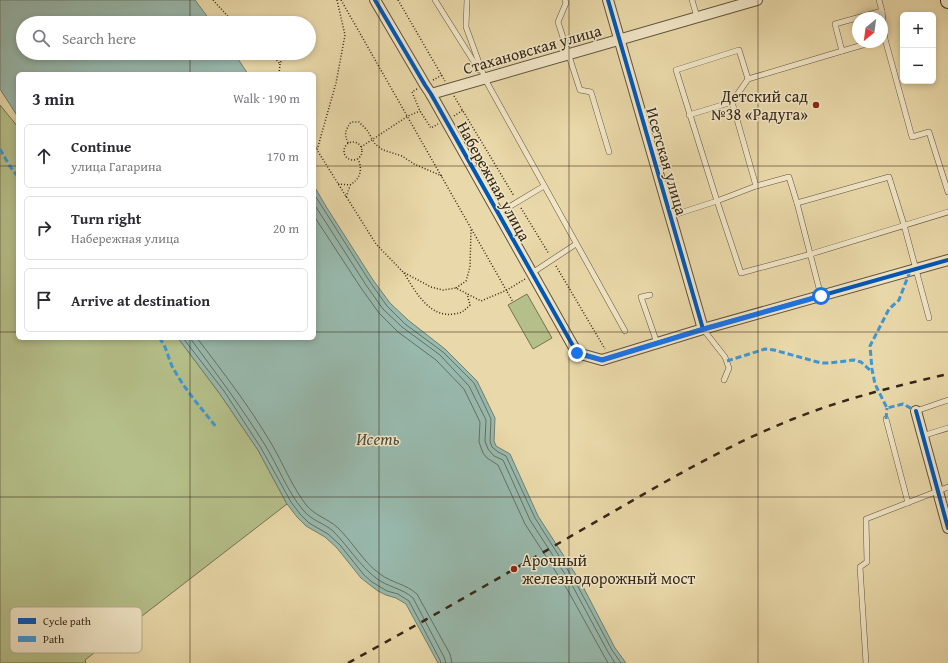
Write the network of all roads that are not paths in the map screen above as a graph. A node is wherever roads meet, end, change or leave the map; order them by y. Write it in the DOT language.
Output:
graph roads {
  1 [pos="375,0"];
  2 [pos="435,0"];
  3 [pos="467,0"];
  4 [pos="565,0"];
  5 [pos="608,0"];
  6 [pos="692,0"];
  7 [pos="757,0"];
  8 [pos="879,0"];
  9 [pos="882,11"];
  10 [pos="697,17"];
  11 [pos="619,39"];
  12 [pos="852,48"];
  13 [pos="886,48"];
  14 [pos="842,51"];
  15 [pos="569,54"];
  16 [pos="484,79"];
  17 [pos="748,79"];
  18 [pos="431,94"];
  19 [pos="732,102"];
  20 [pos="689,115"];
  21 [pos="609,152"];
  22 [pos="544,186"];
  23 [pos="756,186"];
  24 [pos="948,192"];
  25 [pos="717,201"];
  26 [pos="797,203"];
  27 [pos="948,212"];
  28 [pos="499,213"];
  29 [pos="671,216"];
  30 [pos="904,225"];
  31 [pos="576,244"];
  32 [pos="811,254"];
  33 [pos="948,260"];
  34 [pos="915,270"];
  35 [pos="533,274"];
  36 [pos="650,295"];
  37 [pos="821,296"];
  38 [pos="929,318"];
  39 [pos="704,329"];
  40 [pos="626,331"];
  41 [pos="657,343"];
  42 [pos="724,380"];
  43 [pos="948,400"];
  44 [pos="916,411"];
  45 [pos="886,419"];
  46 [pos="948,428"];
  47 [pos="922,436"];
  48 [pos="948,487"];
  49 [pos="938,491"];
  50 [pos="908,502"];
  51 [pos="948,528"];
  52 [pos="866,663"];
  1 -- 18 [label="street, Набережная улица"];
  2 -- 16 [label="lane"];
  3 -- 16 [label="lane"];
  4 -- 15 [label="lane"];
  5 -- 11 [label="street, Исетская улица"];
  6 -- 10 [label="lane"];
  7 -- 10 [label="street, Стахановская улица"];
  8 -- 9 [label="lane"];
  9 -- 14 [label="lane"];
  10 -- 11 [label="street, Стахановская улица"];
  11 -- 15 [label="street, Стахановская улица"];
  11 -- 29 [label="street, Исетская улица"];
  12 -- 14 [label="lane"];
  13 -- 24 [label="lane"];
  14 -- 17 [label="lane"];
  15 -- 16 [label="street, Стахановская улица"];
  15 -- 21 [label="lane"];
  16 -- 18 [label="street, Стахановская улица"];
  16 -- 22 [label="lane"];
  17 -- 19 [label="lane"];
  17 -- 20 [label="lane"];
  18 -- 28 [label="street, Набережная улица"];
  19 -- 20 [label="lane"];
  19 -- 23 [label="lane"];
  20 -- 25 [label="lane"];
  22 -- 28 [label="lane"];
  22 -- 31 [label="lane"];
  23 -- 25 [label="lane"];
  23 -- 26 [label="lane"];
  25 -- 29 [label="lane"];
  25 -- 32 [label="lane"];
  26 -- 30 [label="lane"];
  26 -- 32 [label="lane"];
  27 -- 30 [label="lane"];
  28 -- 35 [label="street, Набережная улица"];
  29 -- 39 [label="street, Исетская улица"];
  30 -- 32 [label="lane"];
  30 -- 34 [label="lane"];
  31 -- 35 [label="lane"];
  31 -- 40 [label="lane"];
  32 -- 37 [label="lane"];
  33 -- 34 [label="street"];
  34 -- 37 [label="street"];
  34 -- 38 [label="lane"];
  35 -- 41 [label="street, Набережная улица"];
  36 -- 41 [label="lane"];
  37 -- 39 [label="street"];
  39 -- 41 [label="street"];
  39 -- 42 [label="lane"];
  43 -- 44 [label="lane"];
  44 -- 47 [label="street"];
  45 -- 50 [label="lane"];
  46 -- 47 [label="lane"];
  47 -- 49 [label="street"];
  48 -- 49 [label="lane"];
  49 -- 50 [label="lane"];
  49 -- 51 [label="street"];
  50 -- 52 [label="lane"];
}
